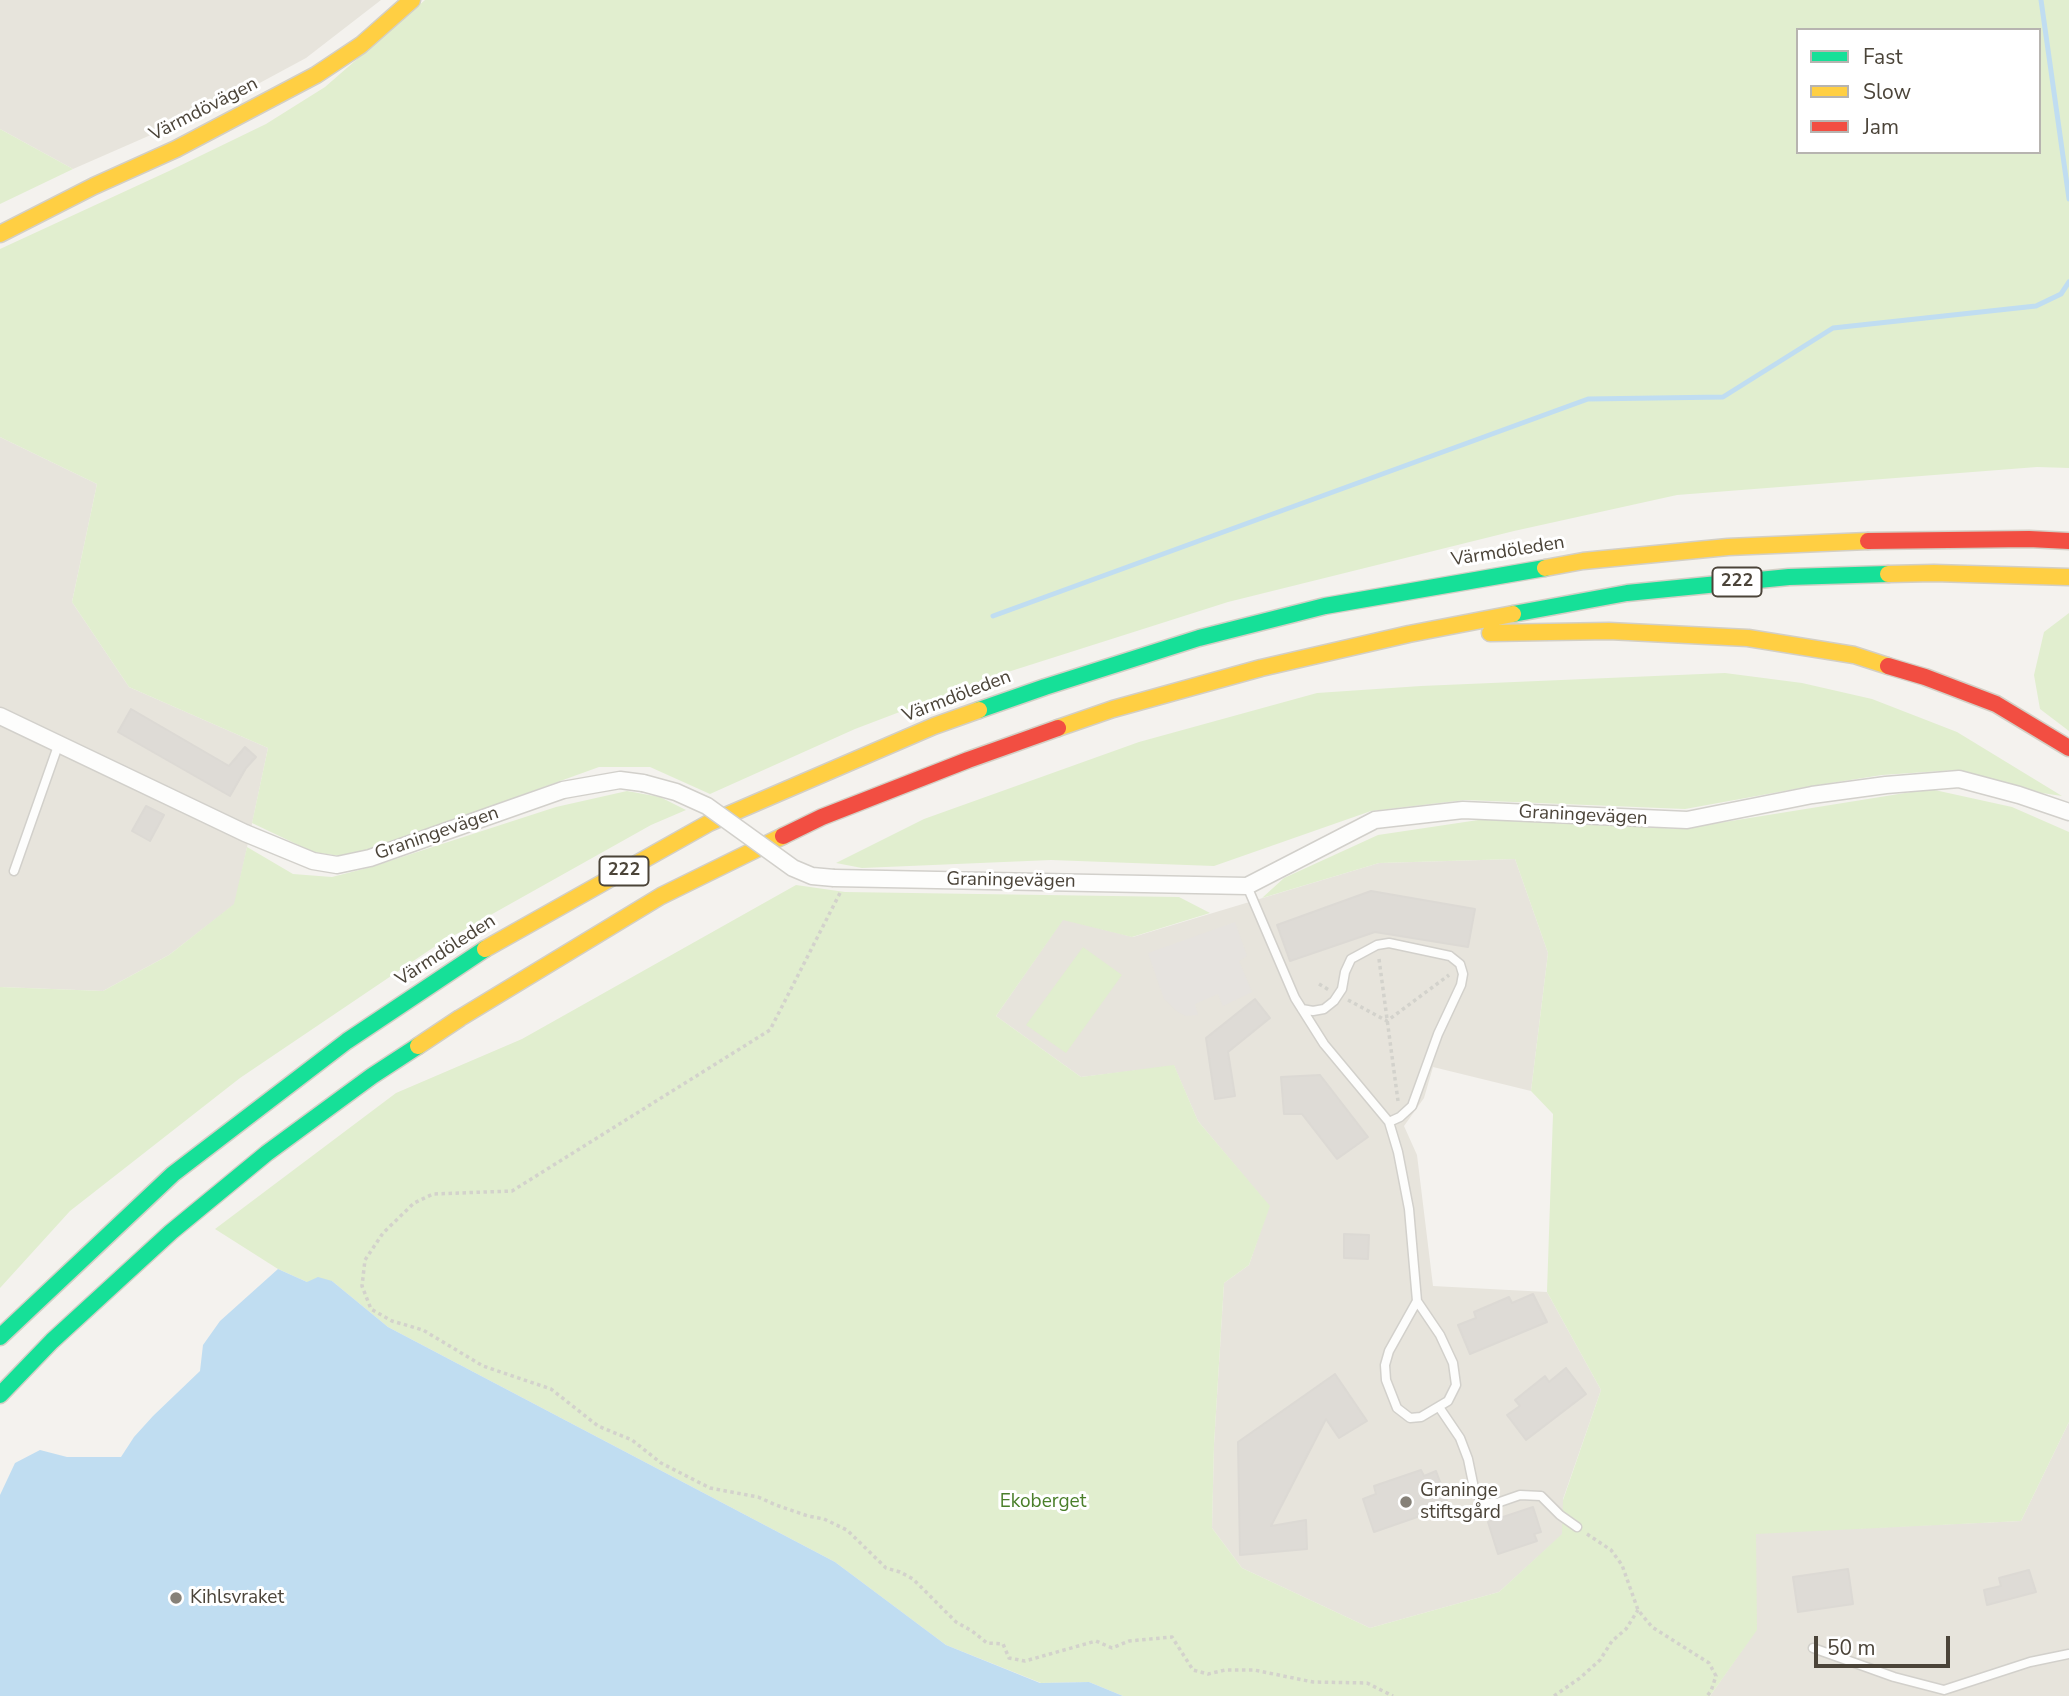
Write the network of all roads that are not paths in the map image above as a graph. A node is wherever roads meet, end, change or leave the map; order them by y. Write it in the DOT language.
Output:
graph roads {
  1 [pos="412,0"];
  2 [pos="0,234"];
  3 [pos="2069,529"];
  4 [pos="1889,540"];
  5 [pos="2069,541"];
  6 [pos="2069,577"];
  7 [pos="1409,634"];
  8 [pos="0,716"];
  9 [pos="59,743"];
  10 [pos="2069,748"];
  11 [pos="2069,812"];
  12 [pos="14,871"];
  13 [pos="1247,886"];
  14 [pos="1302,1009"];
  15 [pos="1389,1122"];
  16 [pos="1417,1301"];
  17 [pos="0,1337"];
  18 [pos="0,1395"];
  19 [pos="1439,1407"];
  20 [pos="1577,1527"];
  21 [pos="1813,1648"];
  22 [pos="2069,1654"];
  1 -- 2 [label="main road, Värmdövägen"];
  3 -- 4 [label="main road"];
  4 -- 5 [label="main road, Värmdöleden / 222"];
  4 -- 17 [label="main road, Värmdöleden / 222"];
  6 -- 7 [label="main road, 222"];
  7 -- 10 [label="main road"];
  7 -- 18 [label="main road, 222"];
  8 -- 9 [label="street, Graningevägen"];
  9 -- 12 [label="lane"];
  9 -- 13 [label="street, Graningevägen, bridge"];
  11 -- 13 [label="street, Graningevägen"];
  13 -- 14 [label="lane"];
  14 -- 15 [label="lane"];
  14 -- 15 [label="lane"];
  15 -- 16 [label="lane"];
  16 -- 19 [label="lane"];
  16 -- 19 [label="lane"];
  19 -- 20 [label="lane"];
  21 -- 22 [label="lane"];
}
